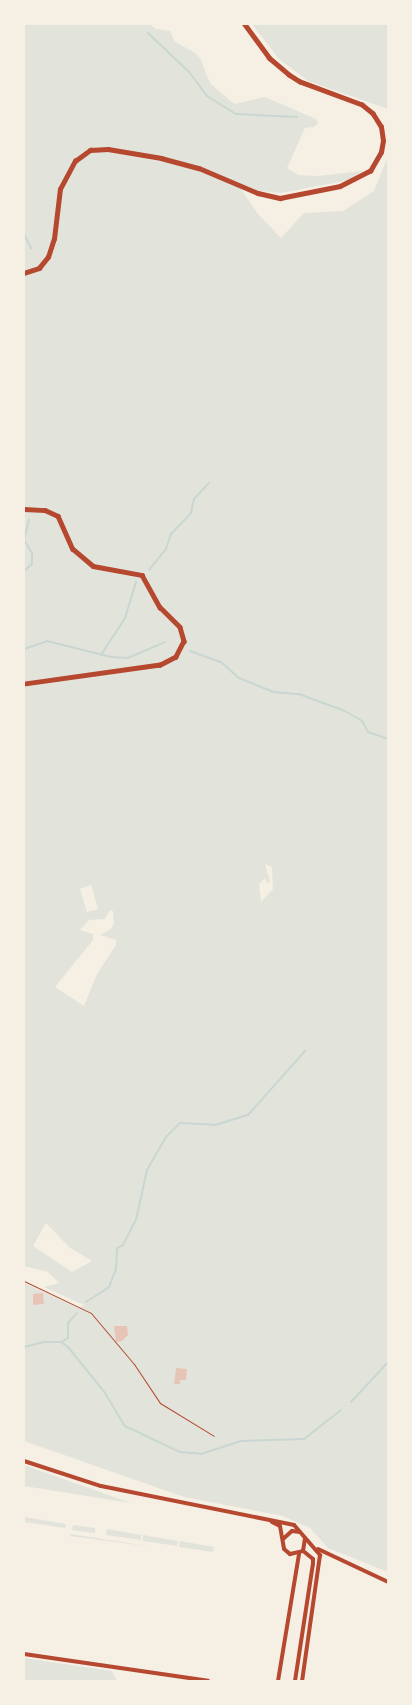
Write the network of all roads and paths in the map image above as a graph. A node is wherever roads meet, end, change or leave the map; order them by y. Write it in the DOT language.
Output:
graph roads {
  1 [pos="244,24"];
  2 [pos="24,273"];
  3 [pos="24,509"];
  4 [pos="24,684"];
  5 [pos="24,1281"];
  6 [pos="214,1436"];
  7 [pos="24,1461"];
  8 [pos="270,1520"];
  9 [pos="301,1532"];
  10 [pos="305,1538"];
  11 [pos="283,1541"];
  12 [pos="316,1548"];
  13 [pos="301,1552"];
  14 [pos="310,1555"];
  15 [pos="320,1555"];
  16 [pos="329,1556"];
  17 [pos="388,1582"];
  18 [pos="24,1654"];
  19 [pos="302,1679"];
  20 [pos="208,1681"];
  21 [pos="278,1681"];
  22 [pos="295,1681"];
  1 -- 2 [label="street"];
  3 -- 4 [label="street"];
  5 -- 6 [label="path"];
  7 -- 8 [label="street"];
  8 -- 9 [label="street"];
  8 -- 11 [label="street"];
  9 -- 10 [label="street"];
  9 -- 11 [label="street"];
  10 -- 12 [label="street"];
  10 -- 13 [label="street"];
  11 -- 13 [label="street"];
  12 -- 15 [label="street"];
  12 -- 16 [label="street"];
  13 -- 14 [label="street"];
  13 -- 21 [label="street"];
  14 -- 15 [label="street"];
  14 -- 22 [label="street"];
  15 -- 16 [label="street"];
  15 -- 19 [label="street"];
  16 -- 17 [label="street"];
  18 -- 20 [label="street"];
}
